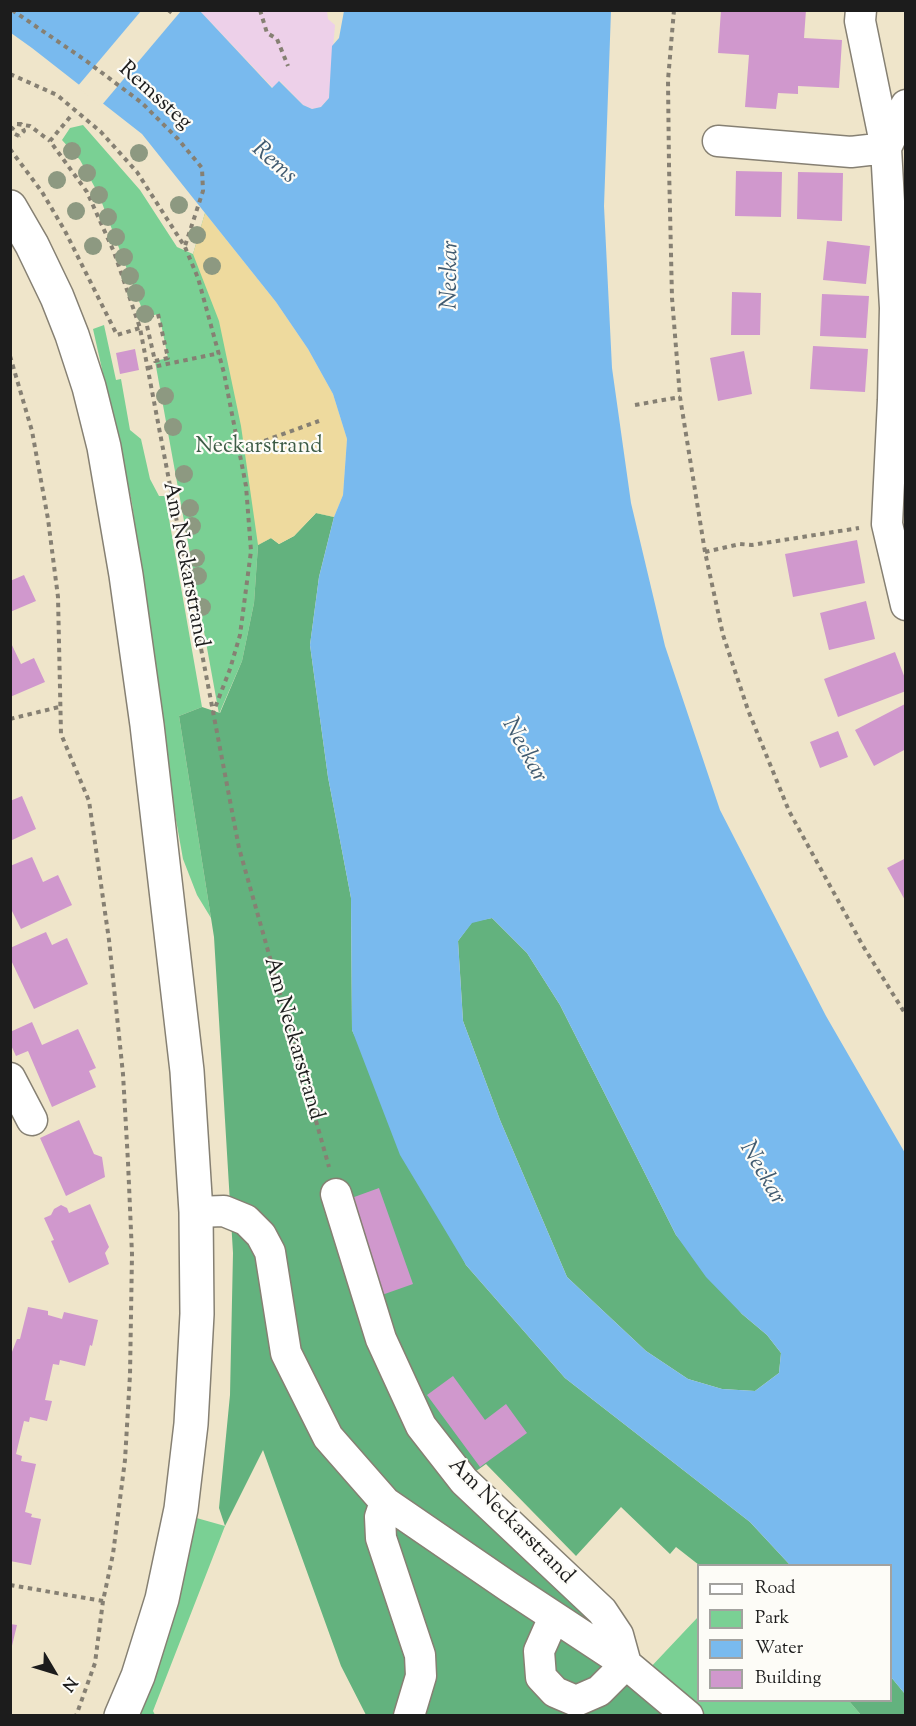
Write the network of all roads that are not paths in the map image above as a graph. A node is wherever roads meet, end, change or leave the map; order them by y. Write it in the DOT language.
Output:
graph roads {
  1 [pos="861,10"];
  2 [pos="905,107"];
  3 [pos="718,141"];
  4 [pos="886,148"];
  5 [pos="10,207"];
  6 [pos="906,605"];
  7 [pos="10,1078"];
  8 [pos="32,1120"];
  9 [pos="336,1194"];
  10 [pos="196,1212"];
  11 [pos="385,1502"];
  12 [pos="554,1617"];
  13 [pos="626,1664"];
  14 [pos="121,1716"];
  15 [pos="409,1716"];
  16 [pos="688,1716"];
  1 -- 4 [label="street"];
  2 -- 4 [label="street"];
  3 -- 4 [label="street"];
  4 -- 6 [label="street"];
  5 -- 10 [label="main road"];
  7 -- 8 [label="street"];
  9 -- 13 [label="street, Am Neckarstrand"];
  10 -- 11 [label="street, Am Neckarstrand"];
  10 -- 14 [label="main road"];
  11 -- 12 [label="street, Am Neckarstrand"];
  11 -- 15 [label="street"];
  12 -- 13 [label="street, Am Neckarstrand"];
  12 -- 13 [label="street, Am Neckarstrand"];
  13 -- 16 [label="street, Am Neckarstrand"];
}
